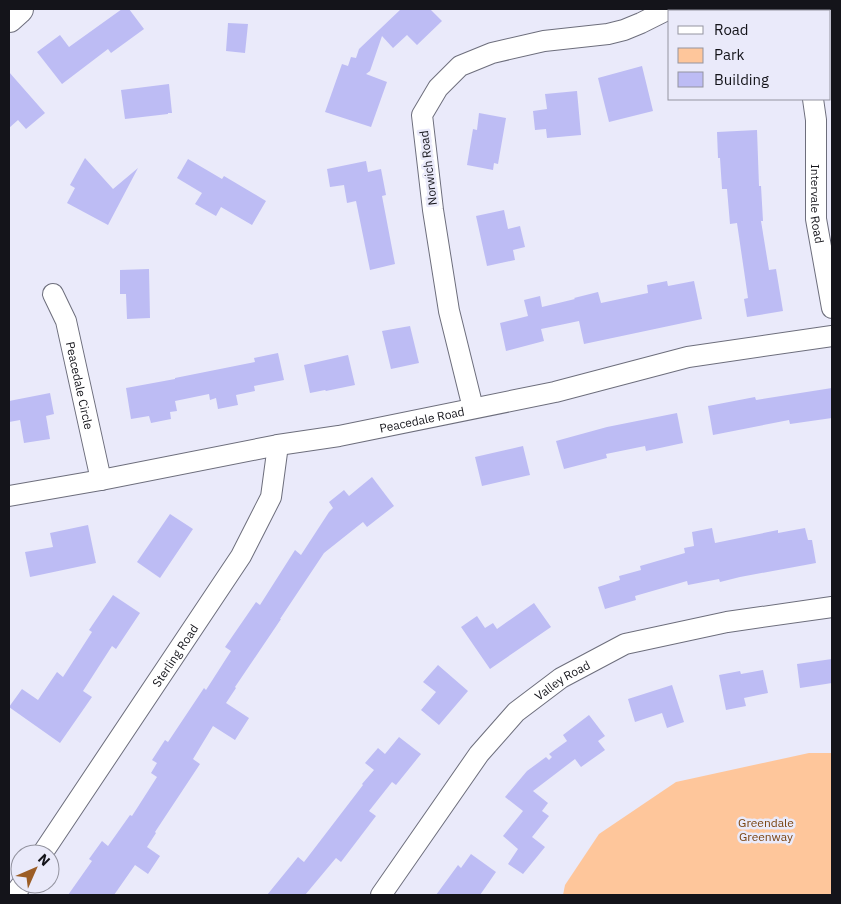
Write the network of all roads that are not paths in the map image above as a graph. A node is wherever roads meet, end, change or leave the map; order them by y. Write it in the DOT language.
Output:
graph roads {
  1 [pos="19,9"];
  2 [pos="669,9"];
  3 [pos="9,18"];
  4 [pos="813,100"];
  5 [pos="53,294"];
  6 [pos="832,308"];
  7 [pos="832,336"];
  8 [pos="473,408"];
  9 [pos="278,445"];
  10 [pos="101,480"];
  11 [pos="9,496"];
  12 [pos="832,607"];
  13 [pos="49,844"];
  14 [pos="381,895"];
  1 -- 3 [label="main road"];
  2 -- 8 [label="street, Norwich Road"];
  4 -- 6 [label="street, Intervale Road"];
  5 -- 10 [label="street, Peacedale Circle"];
  7 -- 8 [label="street, Peacedale Road"];
  8 -- 9 [label="street, Peacedale Road"];
  9 -- 10 [label="street, Peacedale Road"];
  9 -- 13 [label="street, Sterling Road"];
  10 -- 11 [label="street, Peacedale Road"];
  12 -- 14 [label="street, Valley Road"];
}
